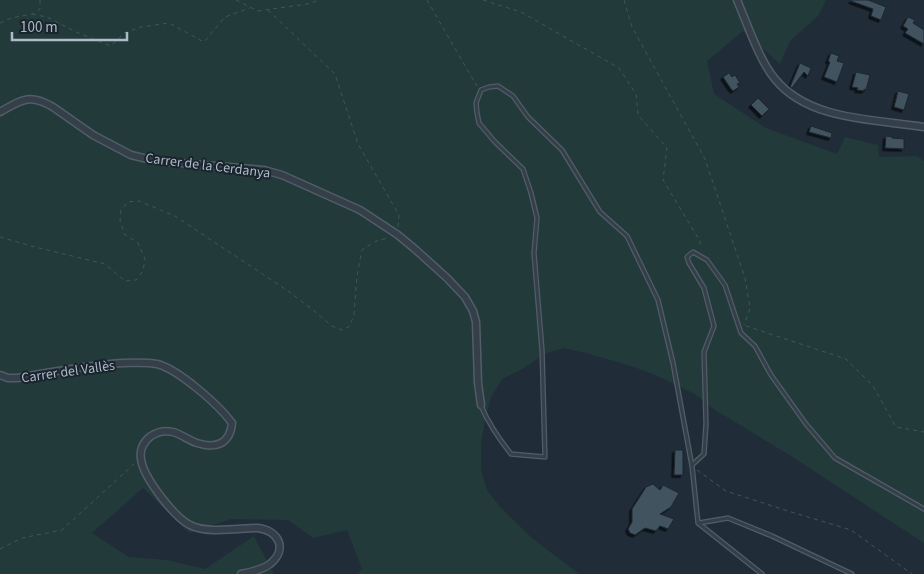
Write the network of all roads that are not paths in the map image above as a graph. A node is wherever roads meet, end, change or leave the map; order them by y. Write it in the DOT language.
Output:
graph roads {
  1 [pos="737,0"];
  2 [pos="0,112"];
  3 [pos="924,127"];
  4 [pos="0,375"];
  5 [pos="481,405"];
  6 [pos="692,466"];
  7 [pos="924,509"];
  8 [pos="698,523"];
  9 [pos="241,574"];
  10 [pos="762,574"];
  11 [pos="852,574"];
  1 -- 3 [label="street"];
  2 -- 5 [label="street, Carrer de la Cerdanya"];
  4 -- 9 [label="street, Carrer del Vallès"];
  5 -- 6 [label="lane"];
  6 -- 7 [label="lane"];
  6 -- 8 [label="lane"];
  8 -- 10 [label="lane"];
  8 -- 11 [label="lane"];
}
